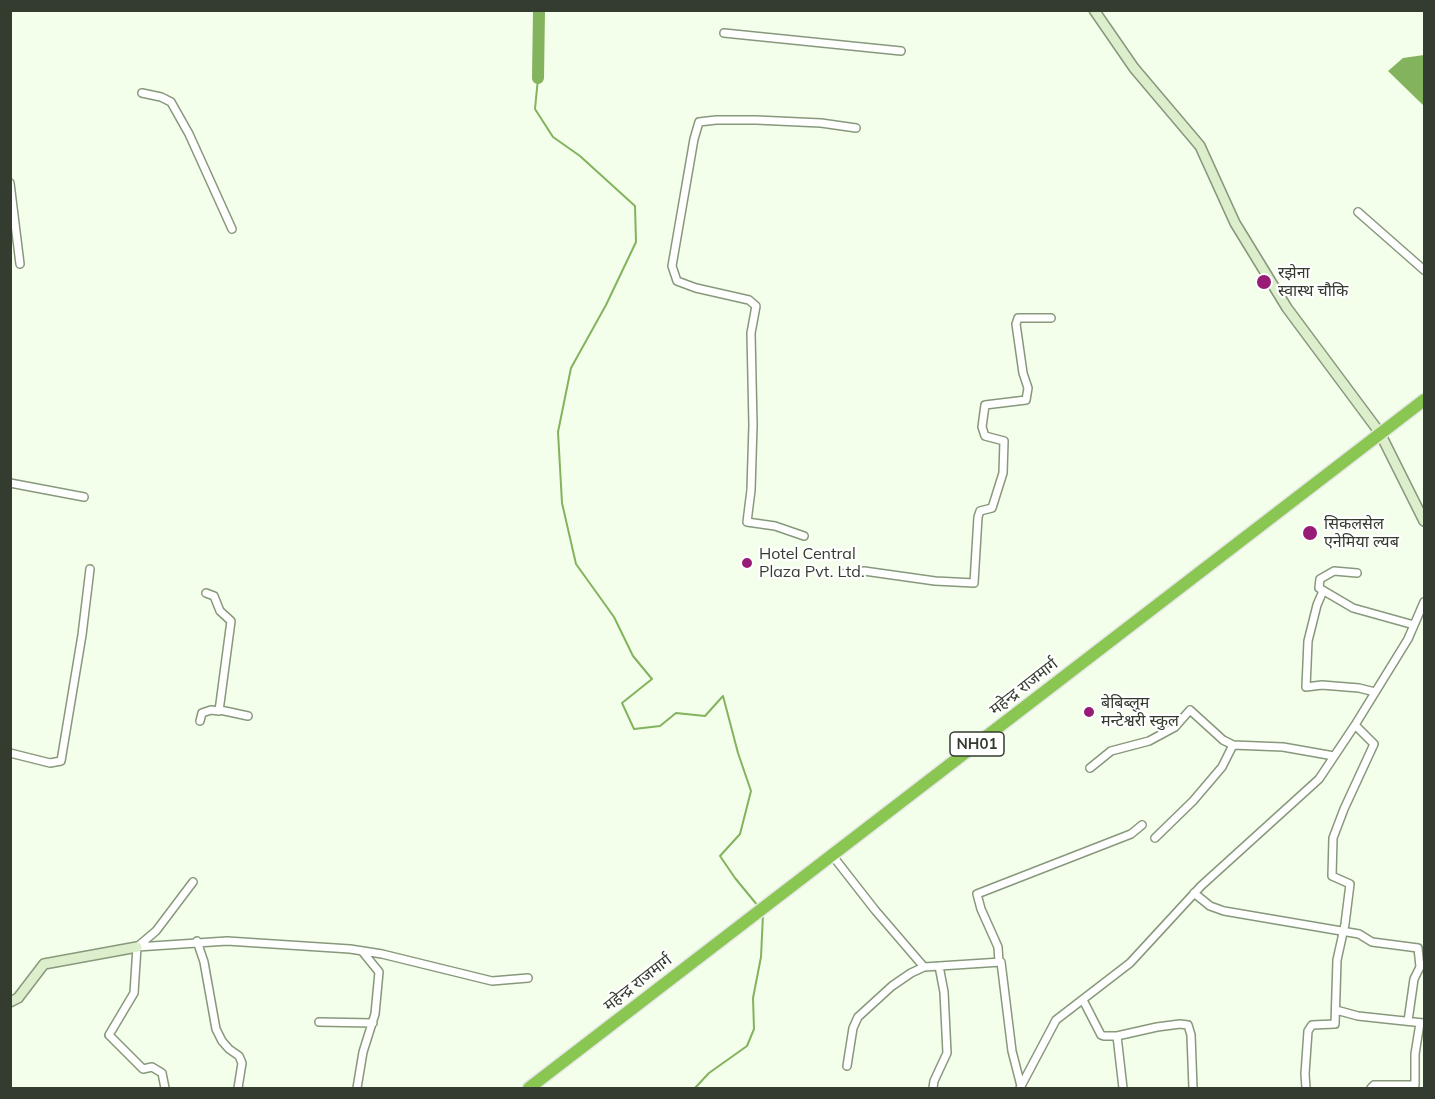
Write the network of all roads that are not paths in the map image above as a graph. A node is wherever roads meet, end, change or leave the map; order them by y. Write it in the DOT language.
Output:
graph roads {
  1 [pos="1094,10"];
  2 [pos="724,33"];
  3 [pos="901,51"];
  4 [pos="142,93"];
  5 [pos="856,128"];
  6 [pos="10,183"];
  7 [pos="1358,213"];
  8 [pos="232,229"];
  9 [pos="20,264"];
  10 [pos="1425,270"];
  11 [pos="1051,318"];
  12 [pos="1425,400"];
  13 [pos="1380,433"];
  14 [pos="10,483"];
  15 [pos="84,497"];
  16 [pos="1425,521"];
  17 [pos="804,536"];
  18 [pos="90,569"];
  19 [pos="1357,573"];
  20 [pos="842,574"];
  21 [pos="1323,591"];
  22 [pos="206,593"];
  23 [pos="1425,602"];
  24 [pos="1414,625"];
  25 [pos="1375,692"];
  26 [pos="220,710"];
  27 [pos="248,716"];
  28 [pos="200,721"];
  29 [pos="1355,725"];
  30 [pos="1233,745"];
  31 [pos="10,753"];
  32 [pos="1334,756"];
  33 [pos="1090,768"];
  34 [pos="1142,825"];
  35 [pos="1155,838"];
  36 [pos="832,855"];
  37 [pos="193,882"];
  38 [pos="1194,893"];
  39 [pos="1344,932"];
  40 [pos="197,941"];
  41 [pos="137,947"];
  42 [pos="362,951"];
  43 [pos="999,962"];
  44 [pos="939,966"];
  45 [pos="924,967"];
  46 [pos="528,978"];
  47 [pos="1083,1000"];
  48 [pos="10,1002"];
  49 [pos="1336,1010"];
  50 [pos="1408,1021"];
  51 [pos="319,1022"];
  52 [pos="373,1023"];
  53 [pos="1422,1023"];
  54 [pos="1117,1036"];
  55 [pos="847,1066"];
  56 [pos="1020,1087"];
  57 [pos="165,1089"];
  58 [pos="238,1089"];
  59 [pos="357,1089"];
  60 [pos="529,1089"];
  61 [pos="933,1089"];
  62 [pos="1123,1089"];
  63 [pos="1193,1089"];
  64 [pos="1306,1089"];
  65 [pos="1371,1089"];
  1 -- 13 [label="street"];
  2 -- 3 [label="street"];
  4 -- 8 [label="street"];
  5 -- 17 [label="street"];
  6 -- 9 [label="street"];
  7 -- 10 [label="street"];
  11 -- 20 [label="street"];
  12 -- 13 [label="highway, महेन्द्र राजमार्ग / NH01"];
  13 -- 16 [label="street"];
  13 -- 36 [label="highway, महेन्द्र राजमार्ग / NH01"];
  14 -- 15 [label="street"];
  18 -- 31 [label="street"];
  19 -- 21 [label="street"];
  21 -- 24 [label="street"];
  21 -- 25 [label="street"];
  22 -- 26 [label="street"];
  23 -- 24 [label="street"];
  24 -- 25 [label="street"];
  25 -- 29 [label="street"];
  26 -- 27 [label="street"];
  26 -- 28 [label="street"];
  29 -- 32 [label="street"];
  29 -- 39 [label="street"];
  30 -- 32 [label="street"];
  30 -- 33 [label="street"];
  30 -- 35 [label="street"];
  32 -- 38 [label="street"];
  34 -- 43 [label="street"];
  36 -- 45 [label="street"];
  36 -- 60 [label="highway, महेन्द्र राजमार्ग / NH01"];
  37 -- 41 [label="street"];
  38 -- 39 [label="street"];
  38 -- 47 [label="street"];
  39 -- 49 [label="street"];
  39 -- 50 [label="street"];
  40 -- 41 [label="street"];
  40 -- 42 [label="street"];
  40 -- 58 [label="street"];
  41 -- 48 [label="street"];
  41 -- 57 [label="street"];
  42 -- 46 [label="street"];
  42 -- 52 [label="street"];
  43 -- 44 [label="street"];
  43 -- 56 [label="street"];
  44 -- 45 [label="street"];
  44 -- 61 [label="street"];
  45 -- 55 [label="street"];
  47 -- 54 [label="street"];
  47 -- 56 [label="street"];
  49 -- 50 [label="street"];
  49 -- 64 [label="street"];
  50 -- 53 [label="street"];
  51 -- 52 [label="street"];
  52 -- 59 [label="street"];
  53 -- 65 [label="street"];
  54 -- 62 [label="street"];
  54 -- 63 [label="street"];
}
